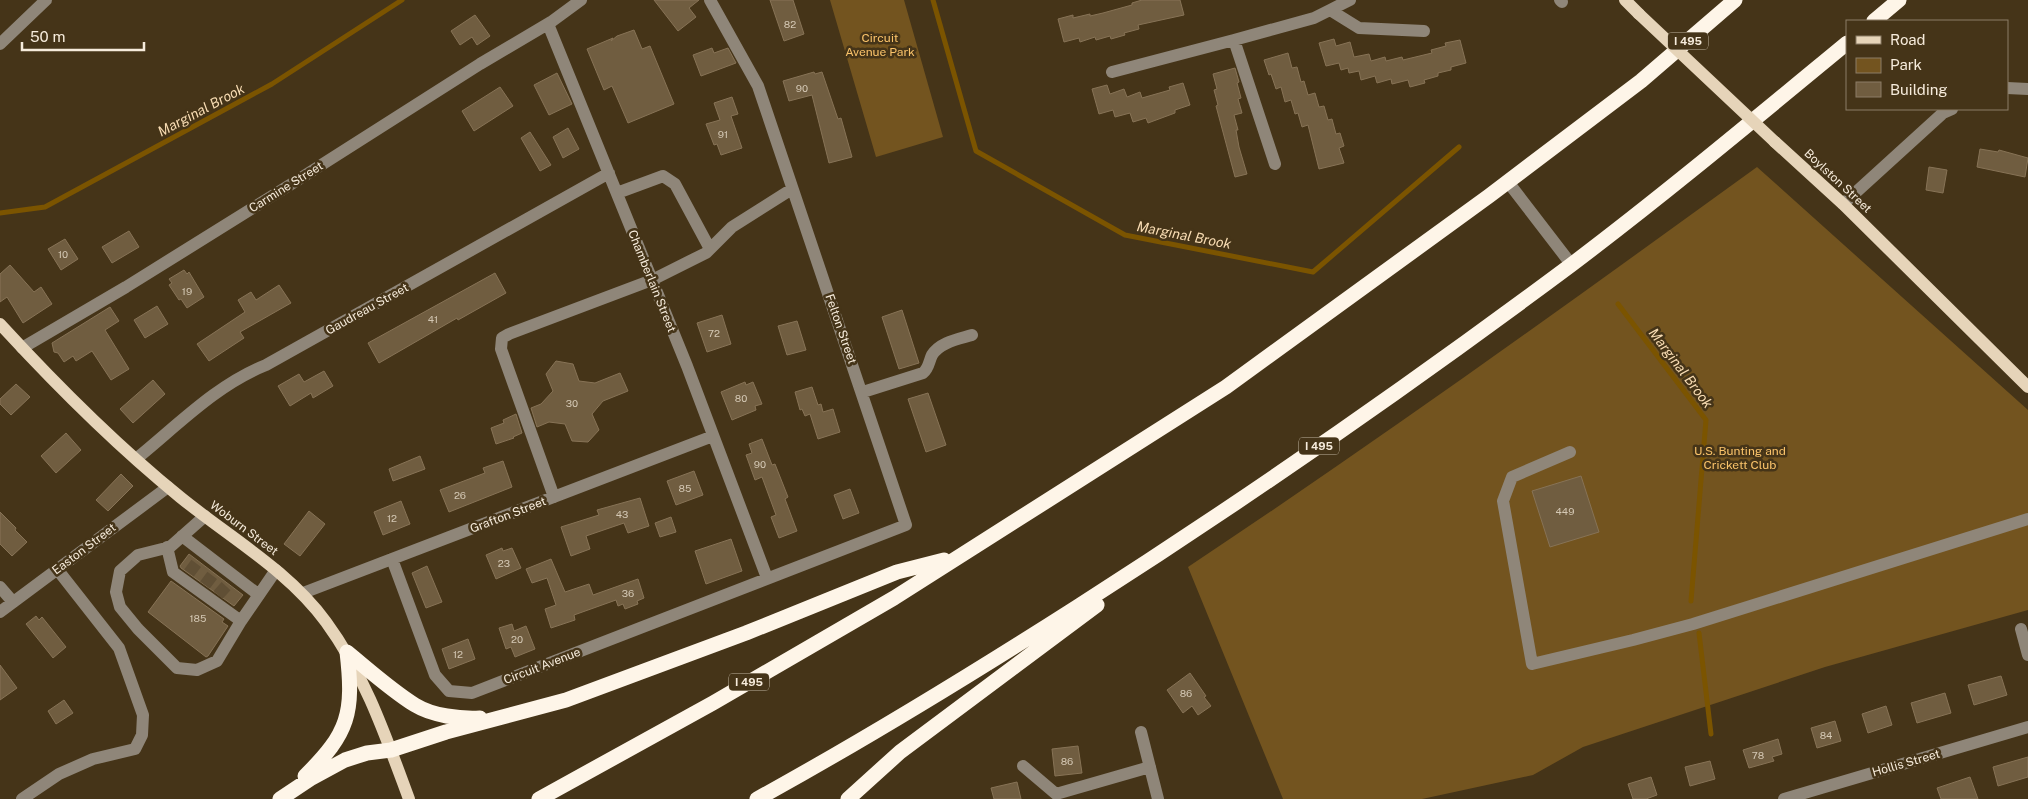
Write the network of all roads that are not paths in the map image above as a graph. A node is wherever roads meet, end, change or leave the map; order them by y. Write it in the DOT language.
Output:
graph roads {
  1 [pos="46,0"];
  2 [pos="581,0"];
  3 [pos="710,0"];
  4 [pos="1350,0"];
  5 [pos="1625,0"];
  6 [pos="1735,0"];
  7 [pos="1899,0"];
  8 [pos="1330,10"];
  9 [pos="1875,20"];
  10 [pos="548,24"];
  11 [pos="1424,31"];
  12 [pos="1234,40"];
  13 [pos="0,44"];
  14 [pos="1846,45"];
  15 [pos="1112,72"];
  16 [pos="2008,88"];
  17 [pos="2028,90"];
  18 [pos="1950,110"];
  19 [pos="1275,164"];
  20 [pos="609,173"];
  21 [pos="1508,182"];
  22 [pos="792,189"];
  23 [pos="617,193"];
  24 [pos="1843,204"];
  25 [pos="710,249"];
  26 [pos="1571,264"];
  27 [pos="652,280"];
  28 [pos="0,324"];
  29 [pos="972,334"];
  30 [pos="22,348"];
  31 [pos="2028,386"];
  32 [pos="863,392"];
  33 [pos="713,436"];
  34 [pos="1570,452"];
  35 [pos="136,459"];
  36 [pos="168,487"];
  37 [pos="554,497"];
  38 [pos="205,516"];
  39 [pos="2028,519"];
  40 [pos="182,536"];
  41 [pos="1188,536"];
  42 [pos="167,547"];
  43 [pos="955,558"];
  44 [pos="392,559"];
  45 [pos="57,570"];
  46 [pos="276,570"];
  47 [pos="767,578"];
  48 [pos="0,587"];
  49 [pos="303,594"];
  50 [pos="259,595"];
  51 [pos="13,602"];
  52 [pos="0,612"];
  53 [pos="241,621"];
  54 [pos="2021,629"];
  55 [pos="347,652"];
  56 [pos="2028,655"];
  57 [pos="507,716"];
  58 [pos="2028,727"];
  59 [pos="1141,732"];
  60 [pos="391,750"];
  61 [pos="1024,766"];
  62 [pos="1150,766"];
  63 [pos="284,796"];
  64 [pos="22,799"];
  65 [pos="409,799"];
  66 [pos="539,799"];
  67 [pos="757,799"];
  68 [pos="848,799"];
  69 [pos="1158,799"];
  70 [pos="1784,799"];
  1 -- 13 [label="street"];
  2 -- 10 [label="street"];
  3 -- 22 [label="street, Felton Street"];
  4 -- 8 [label="street"];
  5 -- 24 [label="main road, Boylston Street, bridge"];
  6 -- 21 [label="highway, I 495"];
  7 -- 9 [label="highway"];
  8 -- 11 [label="street"];
  8 -- 12 [label="street"];
  10 -- 20 [label="street, Chamberlain Street"];
  10 -- 30 [label="street, Carmine Street"];
  12 -- 15 [label="street"];
  12 -- 19 [label="street"];
  14 -- 26 [label="highway, I 495"];
  16 -- 17 [label="street"];
  18 -- 24 [label="street"];
  20 -- 23 [label="street, Chamberlain Street"];
  20 -- 35 [label="street, Gaudreau Street"];
  21 -- 26 [label="street"];
  21 -- 43 [label="highway, I 495"];
  22 -- 25 [label="street"];
  22 -- 32 [label="street, Felton Street"];
  23 -- 25 [label="street"];
  23 -- 27 [label="street, Chamberlain Street"];
  24 -- 31 [label="main road, Boylston Street"];
  25 -- 27 [label="street"];
  26 -- 41 [label="highway, I 495"];
  27 -- 33 [label="street, Chamberlain Street"];
  27 -- 37 [label="street"];
  28 -- 30 [label="main road, Woburn Street"];
  29 -- 32 [label="street"];
  30 -- 35 [label="main road, Woburn Street"];
  32 -- 47 [label="street, Felton Street"];
  33 -- 37 [label="street, Grafton Street"];
  33 -- 47 [label="street, Chamberlain Street"];
  34 -- 39 [label="street"];
  35 -- 36 [label="main road, Woburn Street"];
  36 -- 38 [label="main road, Woburn Street"];
  36 -- 45 [label="street, Easton Street"];
  37 -- 44 [label="street, Grafton Street"];
  38 -- 40 [label="street"];
  38 -- 46 [label="main road, Woburn Street"];
  40 -- 42 [label="street"];
  40 -- 50 [label="street"];
  41 -- 67 [label="highway, I 495"];
  41 -- 68 [label="highway"];
  42 -- 53 [label="street"];
  42 -- 53 [label="street"];
  43 -- 57 [label="highway"];
  43 -- 66 [label="highway, I 495"];
  44 -- 47 [label="street, Circuit Avenue"];
  44 -- 49 [label="street, Grafton Street"];
  45 -- 51 [label="street, Easton Street"];
  45 -- 64 [label="street"];
  46 -- 49 [label="main road, Woburn Street"];
  46 -- 50 [label="street"];
  48 -- 51 [label="street"];
  49 -- 55 [label="main road, Woburn Street"];
  50 -- 53 [label="street"];
  51 -- 52 [label="street, Easton Street"];
  54 -- 56 [label="street"];
  55 -- 57 [label="highway"];
  55 -- 60 [label="main road, Woburn Street"];
  55 -- 63 [label="highway"];
  57 -- 60 [label="highway"];
  58 -- 70 [label="street, Hollis Street"];
  59 -- 62 [label="street"];
  60 -- 63 [label="highway"];
  60 -- 65 [label="main road, Woburn Street"];
  61 -- 62 [label="street"];
  62 -- 69 [label="street"];
}
